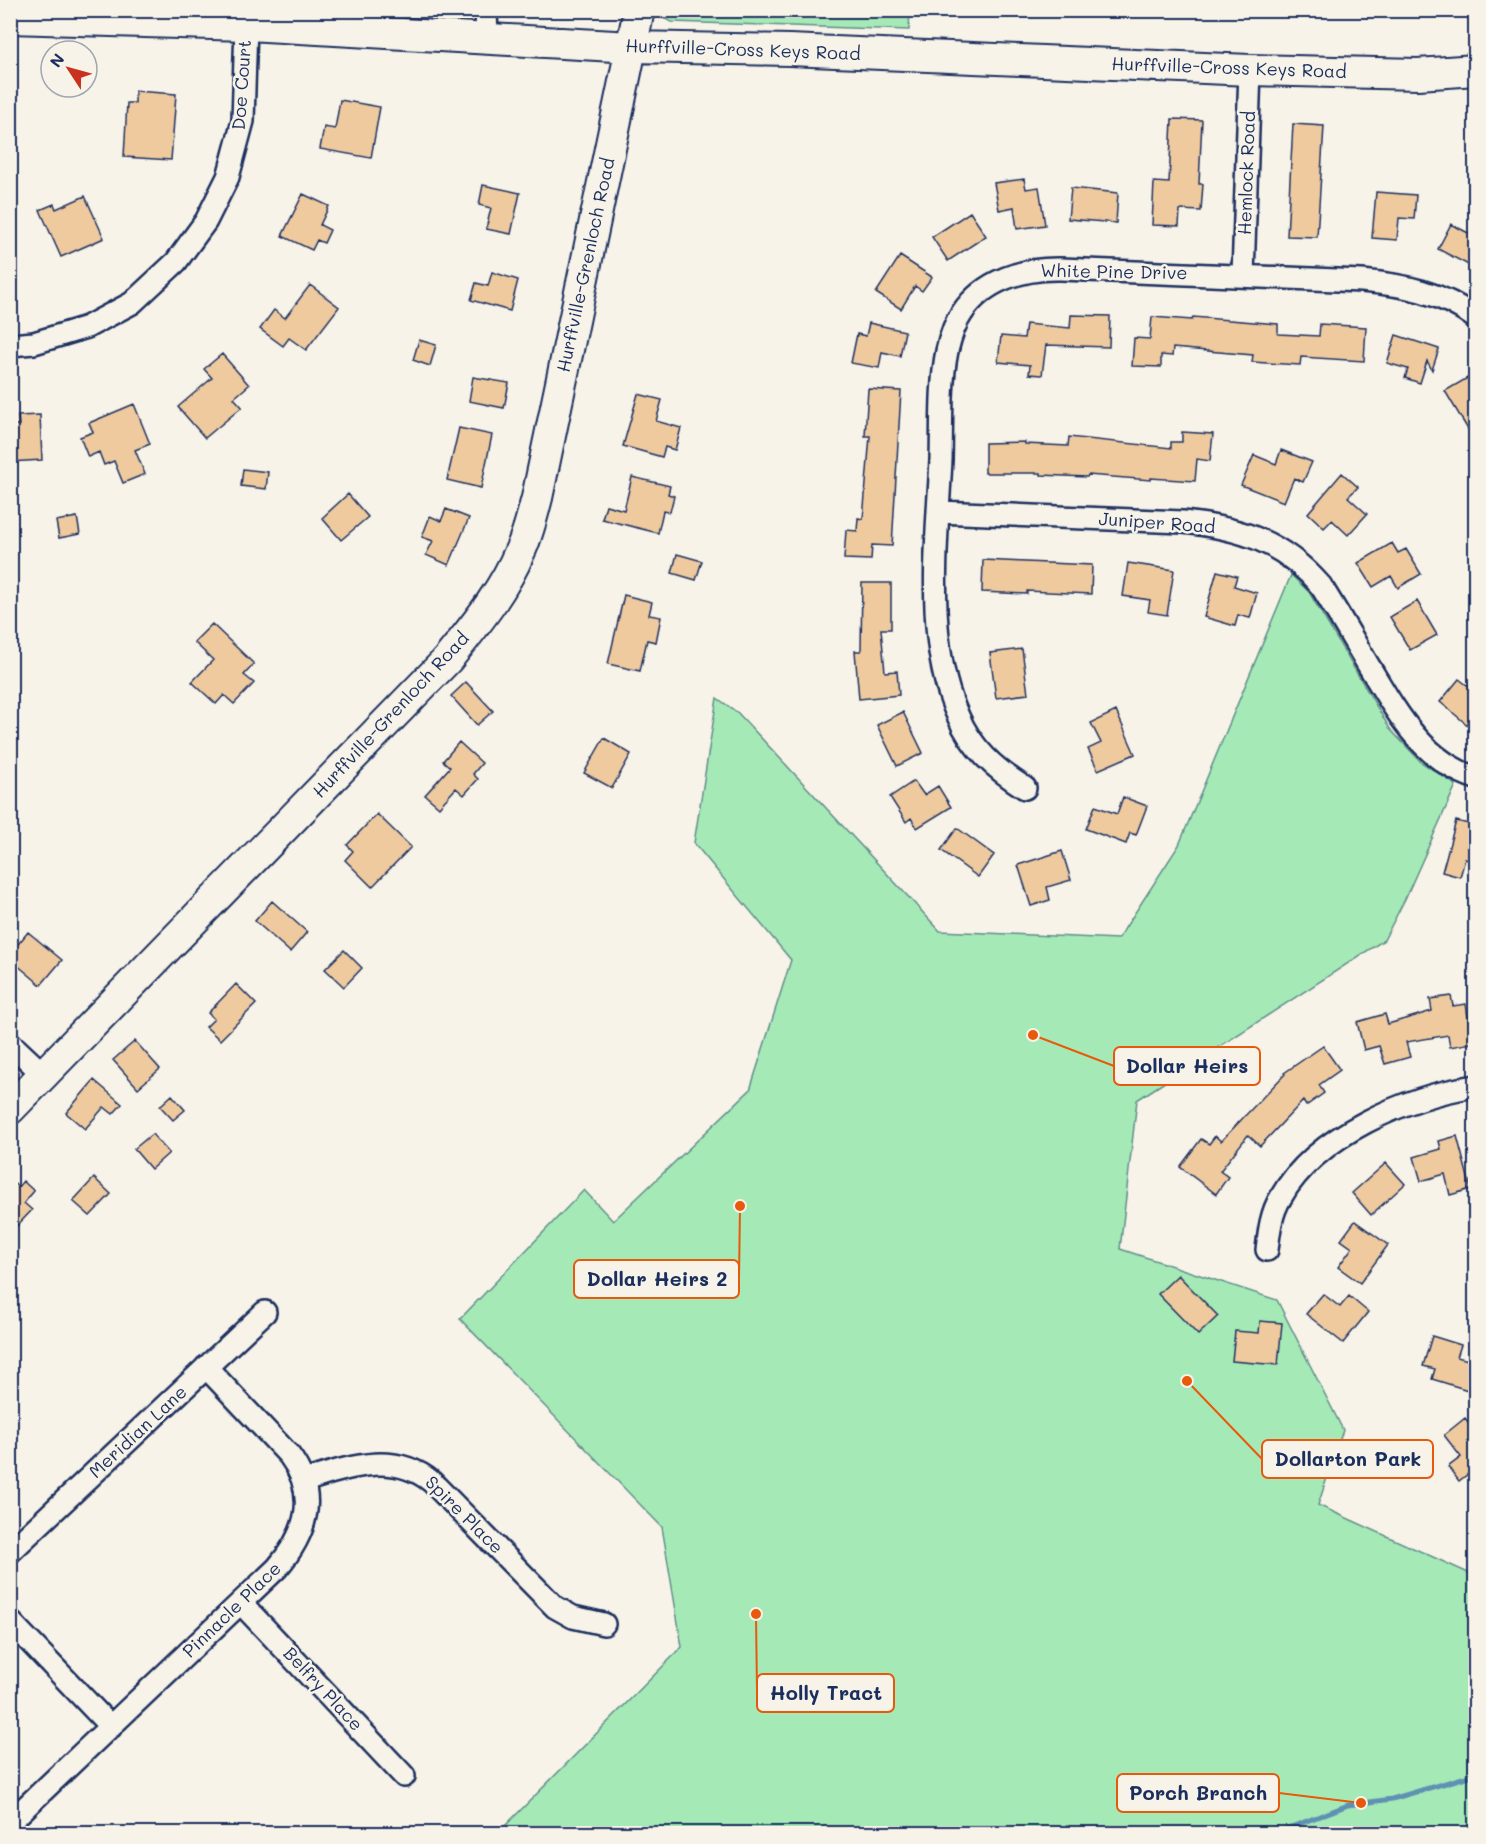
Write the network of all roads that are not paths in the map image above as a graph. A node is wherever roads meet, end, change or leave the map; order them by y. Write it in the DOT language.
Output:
graph roads {
  1 [pos="639,10"];
  2 [pos="10,18"];
  3 [pos="247,18"];
  4 [pos="486,25"];
  5 [pos="632,47"];
  6 [pos="1250,70"];
  7 [pos="1476,70"];
  8 [pos="1243,275"];
  9 [pos="1476,318"];
  10 [pos="10,345"];
  11 [pos="938,512"];
  12 [pos="1476,778"];
  13 [pos="1025,788"];
  14 [pos="10,1042"];
  15 [pos="44,1075"];
  16 [pos="1476,1086"];
  17 [pos="10,1109"];
  18 [pos="1267,1250"];
  19 [pos="265,1312"];
  20 [pos="206,1367"];
  21 [pos="304,1481"];
  22 [pos="10,1552"];
  23 [pos="241,1603"];
  24 [pos="10,1620"];
  25 [pos="604,1624"];
  26 [pos="111,1727"];
  27 [pos="404,1776"];
  28 [pos="10,1822"];
  1 -- 5 [label="main road, Hurffville-Grenloch Road"];
  2 -- 3 [label="main road, Hurffville-Cross Keys Road"];
  3 -- 4 [label="main road, Hurffville-Cross Keys Road"];
  3 -- 10 [label="street, Doe Court"];
  4 -- 5 [label="main road, Hurffville-Cross Keys Road"];
  5 -- 6 [label="main road, Hurffville-Cross Keys Road"];
  5 -- 15 [label="main road, Hurffville-Grenloch Road"];
  6 -- 7 [label="main road, Hurffville-Cross Keys Road"];
  6 -- 8 [label="street, Hemlock Road"];
  8 -- 9 [label="street, White Pine Drive"];
  8 -- 11 [label="street, White Pine Drive"];
  11 -- 12 [label="street, Juniper Road"];
  11 -- 13 [label="street, White Pine Drive"];
  14 -- 15 [label="street"];
  15 -- 17 [label="main road, Hurffville-Grenloch Road"];
  16 -- 18 [label="street"];
  19 -- 20 [label="street, Meridian Lane"];
  20 -- 21 [label="street, Pinnacle Place"];
  20 -- 22 [label="street, Meridian Lane"];
  21 -- 23 [label="street, Pinnacle Place"];
  21 -- 25 [label="street, Spire Place"];
  23 -- 26 [label="street, Pinnacle Place"];
  23 -- 27 [label="street, Belfry Place"];
  24 -- 26 [label="street"];
  26 -- 28 [label="street, Pinnacle Place"];
}
